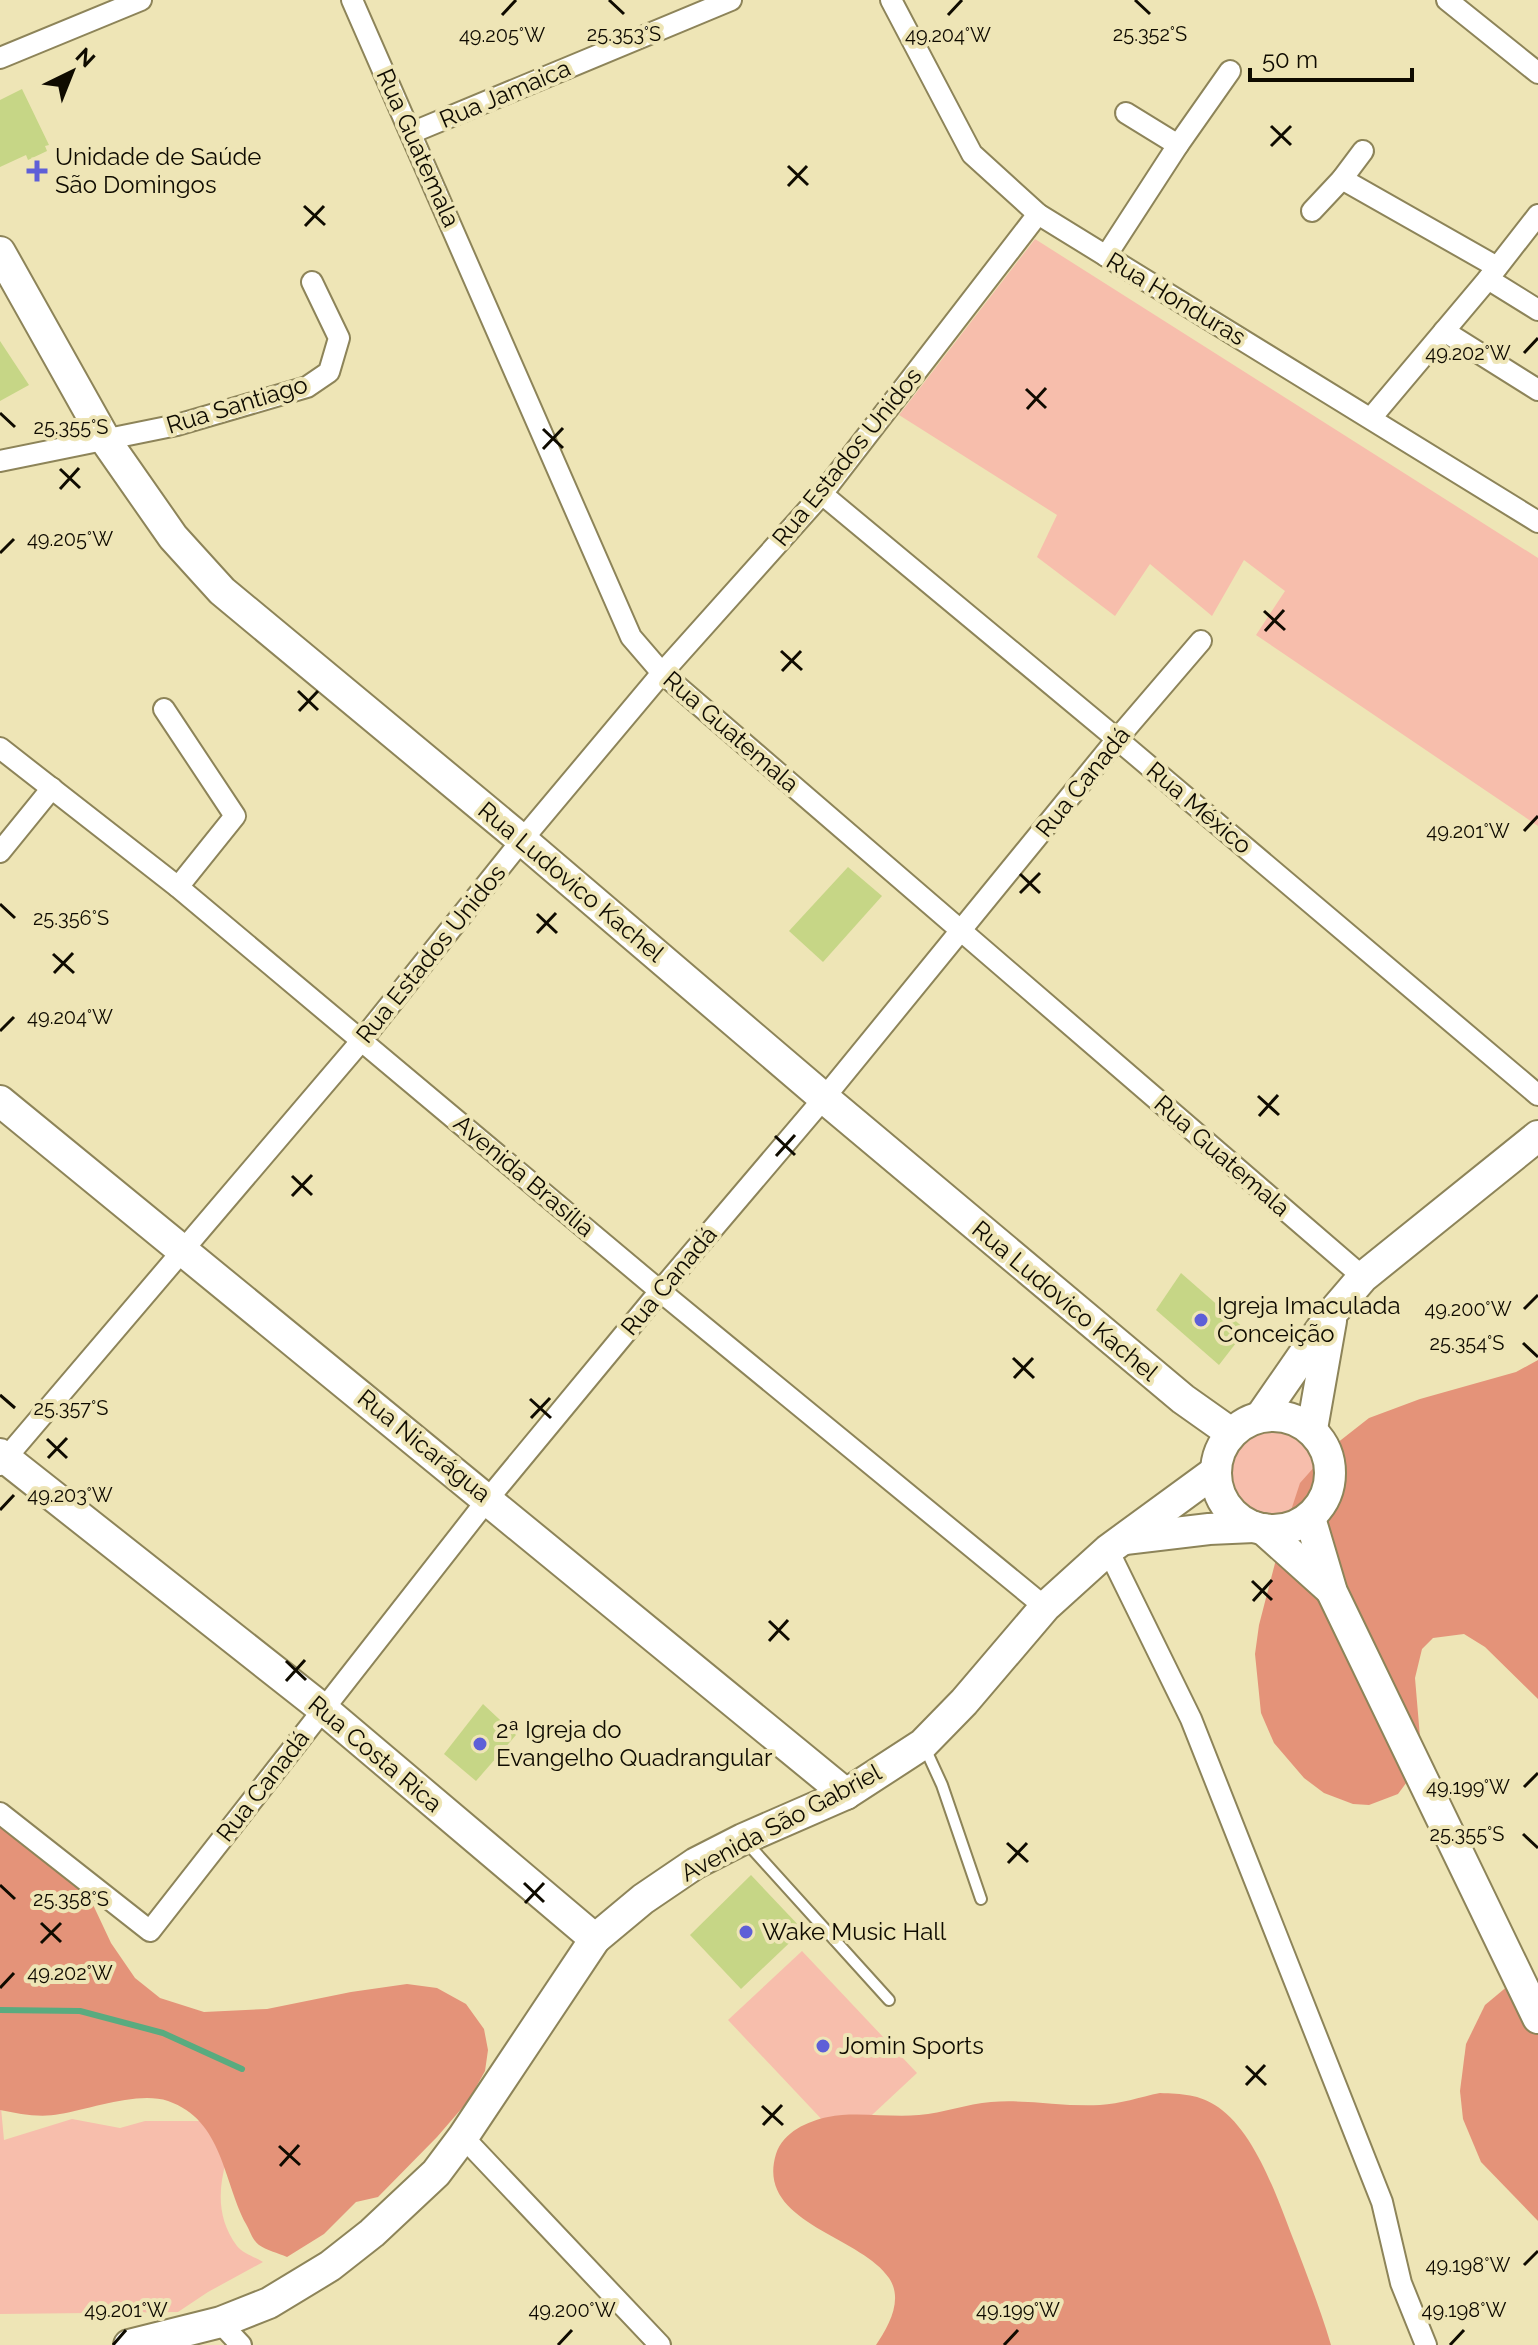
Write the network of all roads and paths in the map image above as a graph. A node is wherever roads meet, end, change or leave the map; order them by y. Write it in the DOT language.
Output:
graph roads {
  1 [pos="141,0"];
  2 [pos="352,0"];
  3 [pos="731,0"];
  4 [pos="891,0"];
  5 [pos="1447,0"];
  6 [pos="0,58"];
  7 [pos="1230,71"];
  8 [pos="1538,73"];
  9 [pos="1126,113"];
  10 [pos="411,133"];
  11 [pos="1178,145"];
  12 [pos="1363,151"];
  13 [pos="1342,179"];
  14 [pos="1312,211"];
  15 [pos="1038,214"];
  16 [pos="1538,215"];
  17 [pos="0,252"];
  18 [pos="1106,256"];
  19 [pos="1493,273"];
  20 [pos="312,282"];
  21 [pos="1538,310"];
  22 [pos="1444,331"];
  23 [pos="1538,390"];
  24 [pos="1371,418"];
  25 [pos="106,441"];
  26 [pos="0,461"];
  27 [pos="822,494"];
  28 [pos="1538,522"];
  29 [pos="1201,641"];
  30 [pos="662,673"];
  31 [pos="164,709"];
  32 [pos="1117,739"];
  33 [pos="0,748"];
  34 [pos="52,788"];
  35 [pos="522,840"];
  36 [pos="0,852"];
  37 [pos="178,887"];
  38 [pos="960,931"];
  39 [pos="362,1040"];
  40 [pos="1538,1095"];
  41 [pos="824,1098"];
  42 [pos="0,1101"];
  43 [pos="1538,1136"];
  44 [pos="183,1250"];
  45 [pos="1363,1277"];
  46 [pos="660,1291"];
  47 [pos="1333,1312"];
  48 [pos="1261,1416"];
  49 [pos="1312,1429"];
  50 [pos="1231,1433"];
  51 [pos="2,1459"];
  52 [pos="1216,1471"];
  53 [pos="488,1499"];
  54 [pos="1310,1518"];
  55 [pos="1259,1528"];
  56 [pos="1116,1545"];
  57 [pos="1332,1592"];
  58 [pos="1045,1607"];
  59 [pos="323,1709"];
  60 [pos="923,1744"];
  61 [pos="846,1794"];
  62 [pos="0,1813"];
  63 [pos="743,1839"];
  64 [pos="981,1899"];
  65 [pos="595,1939"];
  66 [pos="889,2000"];
  67 [pos="1538,2018"];
  68 [pos="463,2137"];
  69 [pos="238,2329"];
  70 [pos="129,2345"];
  71 [pos="199,2345"];
  72 [pos="660,2345"];
  73 [pos="1426,2345"];
  1 -- 6 [label="street"];
  2 -- 10 [label="street, Rua Guatemala"];
  3 -- 10 [label="street, Rua Jamaica"];
  4 -- 15 [label="street, Rua Honduras"];
  5 -- 8 [label="street"];
  7 -- 11 [label="street"];
  9 -- 11 [label="street"];
  10 -- 30 [label="street, Rua Guatemala"];
  11 -- 18 [label="street"];
  12 -- 13 [label="street"];
  13 -- 14 [label="street"];
  13 -- 19 [label="street"];
  15 -- 18 [label="street, Rua Honduras"];
  15 -- 27 [label="street, Rua Estados Unidos"];
  16 -- 19 [label="street"];
  17 -- 25 [label="main road, Rua Ludovico Kachel"];
  18 -- 24 [label="street, Rua Honduras"];
  19 -- 21 [label="street"];
  19 -- 22 [label="street"];
  20 -- 25 [label="street, Rua Santiago"];
  22 -- 23 [label="street"];
  22 -- 24 [label="street"];
  24 -- 28 [label="street, Rua Honduras"];
  25 -- 26 [label="street, Rua Santiago"];
  25 -- 35 [label="main road, Rua Ludovico Kachel"];
  27 -- 30 [label="street, Rua Estados Unidos"];
  27 -- 32 [label="street, Rua México"];
  29 -- 32 [label="street, Rua Canadá"];
  30 -- 35 [label="street, Rua Estados Unidos"];
  30 -- 38 [label="street, Rua Guatemala"];
  31 -- 37 [label="street"];
  32 -- 38 [label="street, Rua Canadá"];
  32 -- 40 [label="street, Rua México"];
  33 -- 34 [label="street, Avenida Brasília"];
  34 -- 36 [label="street"];
  34 -- 37 [label="street, Avenida Brasília"];
  35 -- 39 [label="street, Rua Estados Unidos"];
  35 -- 41 [label="main road, Rua Ludovico Kachel"];
  37 -- 39 [label="street, Avenida Brasília"];
  38 -- 41 [label="street, Rua Canadá"];
  38 -- 45 [label="street, Rua Guatemala"];
  39 -- 44 [label="street, Rua Estados Unidos"];
  39 -- 46 [label="street, Avenida Brasília"];
  41 -- 46 [label="street, Rua Canadá"];
  41 -- 50 [label="main road, Rua Ludovico Kachel"];
  42 -- 44 [label="main road, Rua Nicarágua"];
  43 -- 45 [label="main road"];
  44 -- 51 [label="street, Rua Estados Unidos"];
  44 -- 53 [label="main road, Rua Nicarágua"];
  45 -- 47 [label="main road"];
  46 -- 53 [label="street, Rua Canadá"];
  46 -- 58 [label="street, Avenida Brasília"];
  47 -- 48 [label="main road"];
  47 -- 49 [label="main road"];
  48 -- 49 [label="main road"];
  48 -- 50 [label="main road"];
  49 -- 54 [label="main road"];
  50 -- 52 [label="main road"];
  51 -- 59 [label="main road, Rua Costa Rica"];
  52 -- 55 [label="main road"];
  52 -- 56 [label="main road, Avenida São Gabriel"];
  53 -- 59 [label="street, Rua Canadá"];
  53 -- 61 [label="main road, Rua Nicarágua"];
  54 -- 55 [label="main road"];
  54 -- 57 [label="main road"];
  55 -- 56 [label="main road"];
  55 -- 57 [label="main road"];
  56 -- 58 [label="main road, Avenida São Gabriel"];
  56 -- 73 [label="street"];
  57 -- 67 [label="main road"];
  58 -- 60 [label="main road, Avenida São Gabriel"];
  59 -- 62 [label="street, Rua Canadá"];
  59 -- 65 [label="main road, Rua Costa Rica"];
  60 -- 61 [label="main road, Avenida São Gabriel"];
  60 -- 64 [label="lane"];
  61 -- 63 [label="main road, Avenida São Gabriel"];
  63 -- 65 [label="main road, Avenida São Gabriel"];
  63 -- 66 [label="lane"];
  65 -- 68 [label="main road, Avenida São Gabriel"];
  68 -- 69 [label="main road, Avenida São Gabriel"];
  68 -- 72 [label="street"];
  69 -- 70 [label="main road, Avenida São Gabriel"];
  69 -- 71 [label="main road, Avenida São Gabriel"];
}
